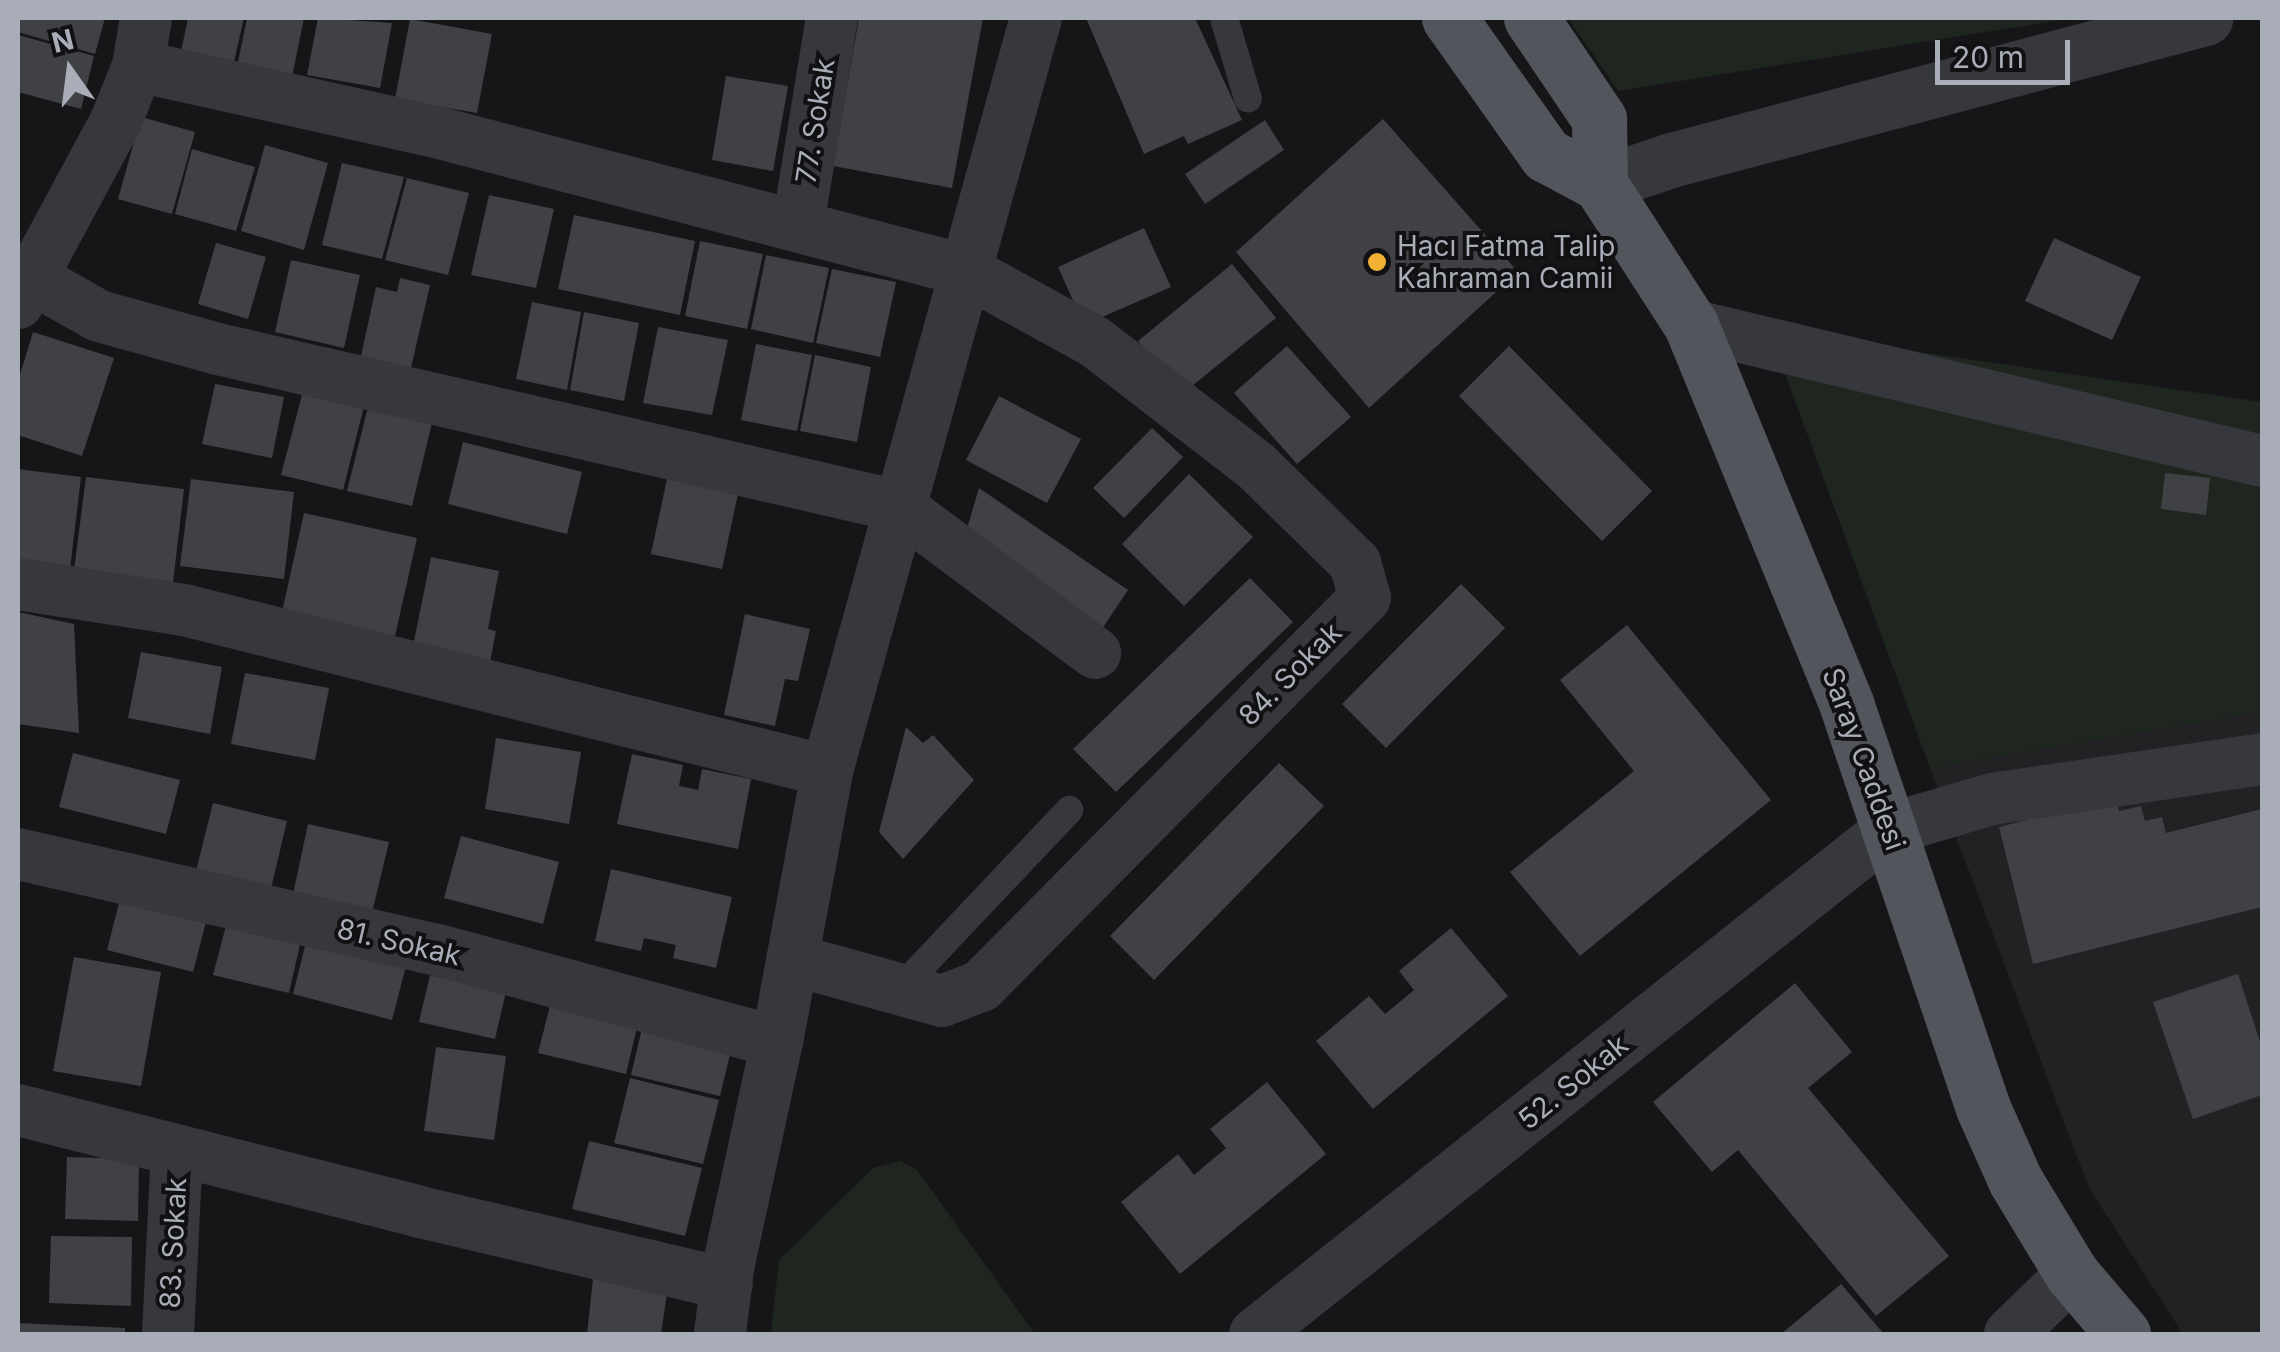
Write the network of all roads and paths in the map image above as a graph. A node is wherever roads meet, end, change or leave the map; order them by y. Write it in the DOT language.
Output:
graph roads {
  1 [pos="832,18"];
  2 [pos="1036,18"];
  3 [pos="1224,18"];
  4 [pos="1449,18"];
  5 [pos="1531,18"];
  6 [pos="2205,18"];
  7 [pos="142,42"];
  8 [pos="1248,99"];
  9 [pos="1600,184"];
  10 [pos="798,225"];
  11 [pos="964,270"];
  12 [pos="24,290"];
  13 [pos="1690,325"];
  14 [pos="2262,461"];
  15 [pos="898,506"];
  16 [pos="18,584"];
  17 [pos="1096,653"];
  18 [pos="2262,759"];
  19 [pos="827,771"];
  20 [pos="1069,810"];
  21 [pos="1890,829"];
  22 [pos="18,854"];
  23 [pos="794,960"];
  24 [pos="899,990"];
  25 [pos="778,1042"];
  26 [pos="18,1110"];
  27 [pos="177,1152"];
  28 [pos="2072,1274"];
  29 [pos="726,1284"];
  30 [pos="168,1334"];
  31 [pos="720,1334"];
  32 [pos="1256,1334"];
  33 [pos="2010,1334"];
  34 [pos="2123,1334"];
  1 -- 10 [label="street, 77. Sokak"];
  2 -- 11 [label="street"];
  3 -- 8 [label="lane"];
  4 -- 9 [label="main road, Saray Caddesi"];
  5 -- 9 [label="main road"];
  6 -- 9 [label="street"];
  7 -- 10 [label="street"];
  7 -- 12 [label="street"];
  9 -- 13 [label="main road, Saray Caddesi"];
  10 -- 11 [label="street"];
  11 -- 15 [label="street"];
  11 -- 24 [label="street, 84. Sokak"];
  12 -- 15 [label="street"];
  13 -- 14 [label="street"];
  13 -- 21 [label="main road, Saray Caddesi"];
  15 -- 17 [label="street"];
  15 -- 19 [label="street"];
  16 -- 19 [label="street"];
  18 -- 21 [label="street"];
  19 -- 23 [label="street"];
  20 -- 24 [label="lane"];
  21 -- 28 [label="main road, Saray Caddesi"];
  21 -- 32 [label="street, 52. Sokak"];
  22 -- 25 [label="street, 81. Sokak"];
  23 -- 24 [label="street, 84. Sokak"];
  23 -- 25 [label="street"];
  25 -- 29 [label="street"];
  26 -- 27 [label="street"];
  27 -- 29 [label="street"];
  27 -- 30 [label="street, 83. Sokak"];
  28 -- 33 [label="street"];
  28 -- 34 [label="main road, Saray Caddesi"];
  29 -- 31 [label="street"];
}
